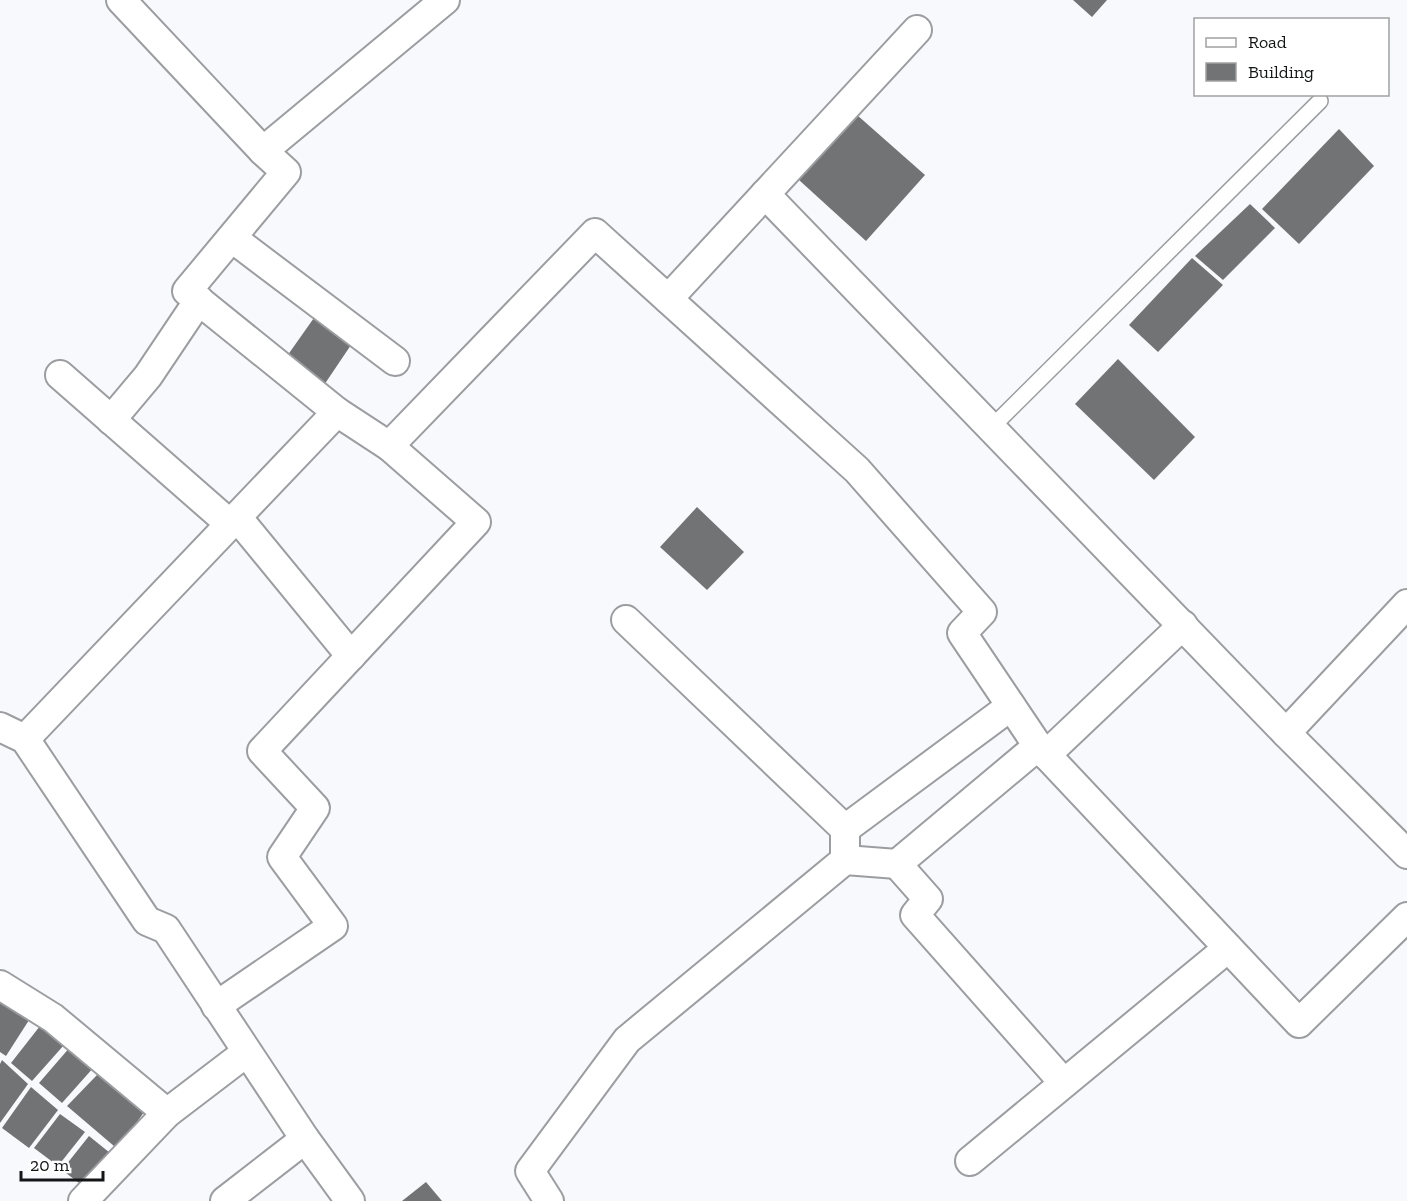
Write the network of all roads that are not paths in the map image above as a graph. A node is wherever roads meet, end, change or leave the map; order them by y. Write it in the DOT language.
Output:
graph roads {
  1 [pos="122,0"];
  2 [pos="445,0"];
  3 [pos="917,30"];
  4 [pos="1320,101"];
  5 [pos="262,151"];
  6 [pos="765,194"];
  7 [pos="232,238"];
  8 [pos="668,298"];
  9 [pos="198,300"];
  10 [pos="395,361"];
  11 [pos="60,375"];
  12 [pos="337,412"];
  13 [pos="111,420"];
  14 [pos="992,427"];
  15 [pos="388,446"];
  16 [pos="234,520"];
  17 [pos="1407,604"];
  18 [pos="626,620"];
  19 [pos="1183,626"];
  20 [pos="351,656"];
  21 [pos="1011,705"];
  22 [pos="13,733"];
  23 [pos="1286,733"];
  24 [pos="1042,750"];
  25 [pos="845,829"];
  26 [pos="1407,854"];
  27 [pos="845,860"];
  28 [pos="897,864"];
  29 [pos="1407,917"];
  30 [pos="1228,948"];
  31 [pos="0,985"];
  32 [pos="216,1006"];
  33 [pos="247,1052"];
  34 [pos="1064,1083"];
  35 [pos="167,1113"];
  36 [pos="304,1139"];
  37 [pos="970,1161"];
  38 [pos="83,1201"];
  39 [pos="225,1201"];
  40 [pos="350,1201"];
  41 [pos="549,1201"];
  1 -- 5 [label="street"];
  2 -- 5 [label="street"];
  3 -- 6 [label="street"];
  4 -- 14 [label="lane"];
  5 -- 7 [label="street"];
  6 -- 8 [label="street"];
  6 -- 14 [label="street"];
  7 -- 9 [label="street"];
  7 -- 10 [label="street"];
  8 -- 15 [label="street"];
  8 -- 21 [label="street"];
  9 -- 12 [label="street"];
  9 -- 13 [label="street"];
  11 -- 13 [label="street"];
  12 -- 15 [label="street"];
  12 -- 16 [label="street"];
  13 -- 16 [label="street"];
  14 -- 19 [label="street"];
  15 -- 20 [label="street"];
  16 -- 20 [label="street"];
  16 -- 22 [label="street"];
  17 -- 23 [label="street"];
  18 -- 25 [label="street"];
  19 -- 23 [label="street"];
  19 -- 24 [label="street"];
  20 -- 32 [label="street"];
  21 -- 24 [label="street"];
  21 -- 25 [label="street"];
  22 -- 32 [label="street"];
  23 -- 26 [label="street"];
  24 -- 28 [label="street"];
  24 -- 30 [label="street"];
  25 -- 27 [label="street"];
  27 -- 28 [label="street"];
  27 -- 41 [label="street"];
  28 -- 34 [label="street"];
  29 -- 30 [label="street"];
  30 -- 34 [label="street"];
  31 -- 35 [label="street"];
  32 -- 33 [label="street"];
  33 -- 35 [label="street"];
  33 -- 36 [label="street"];
  34 -- 37 [label="street"];
  35 -- 38 [label="street"];
  36 -- 39 [label="street"];
  36 -- 40 [label="street"];
}
